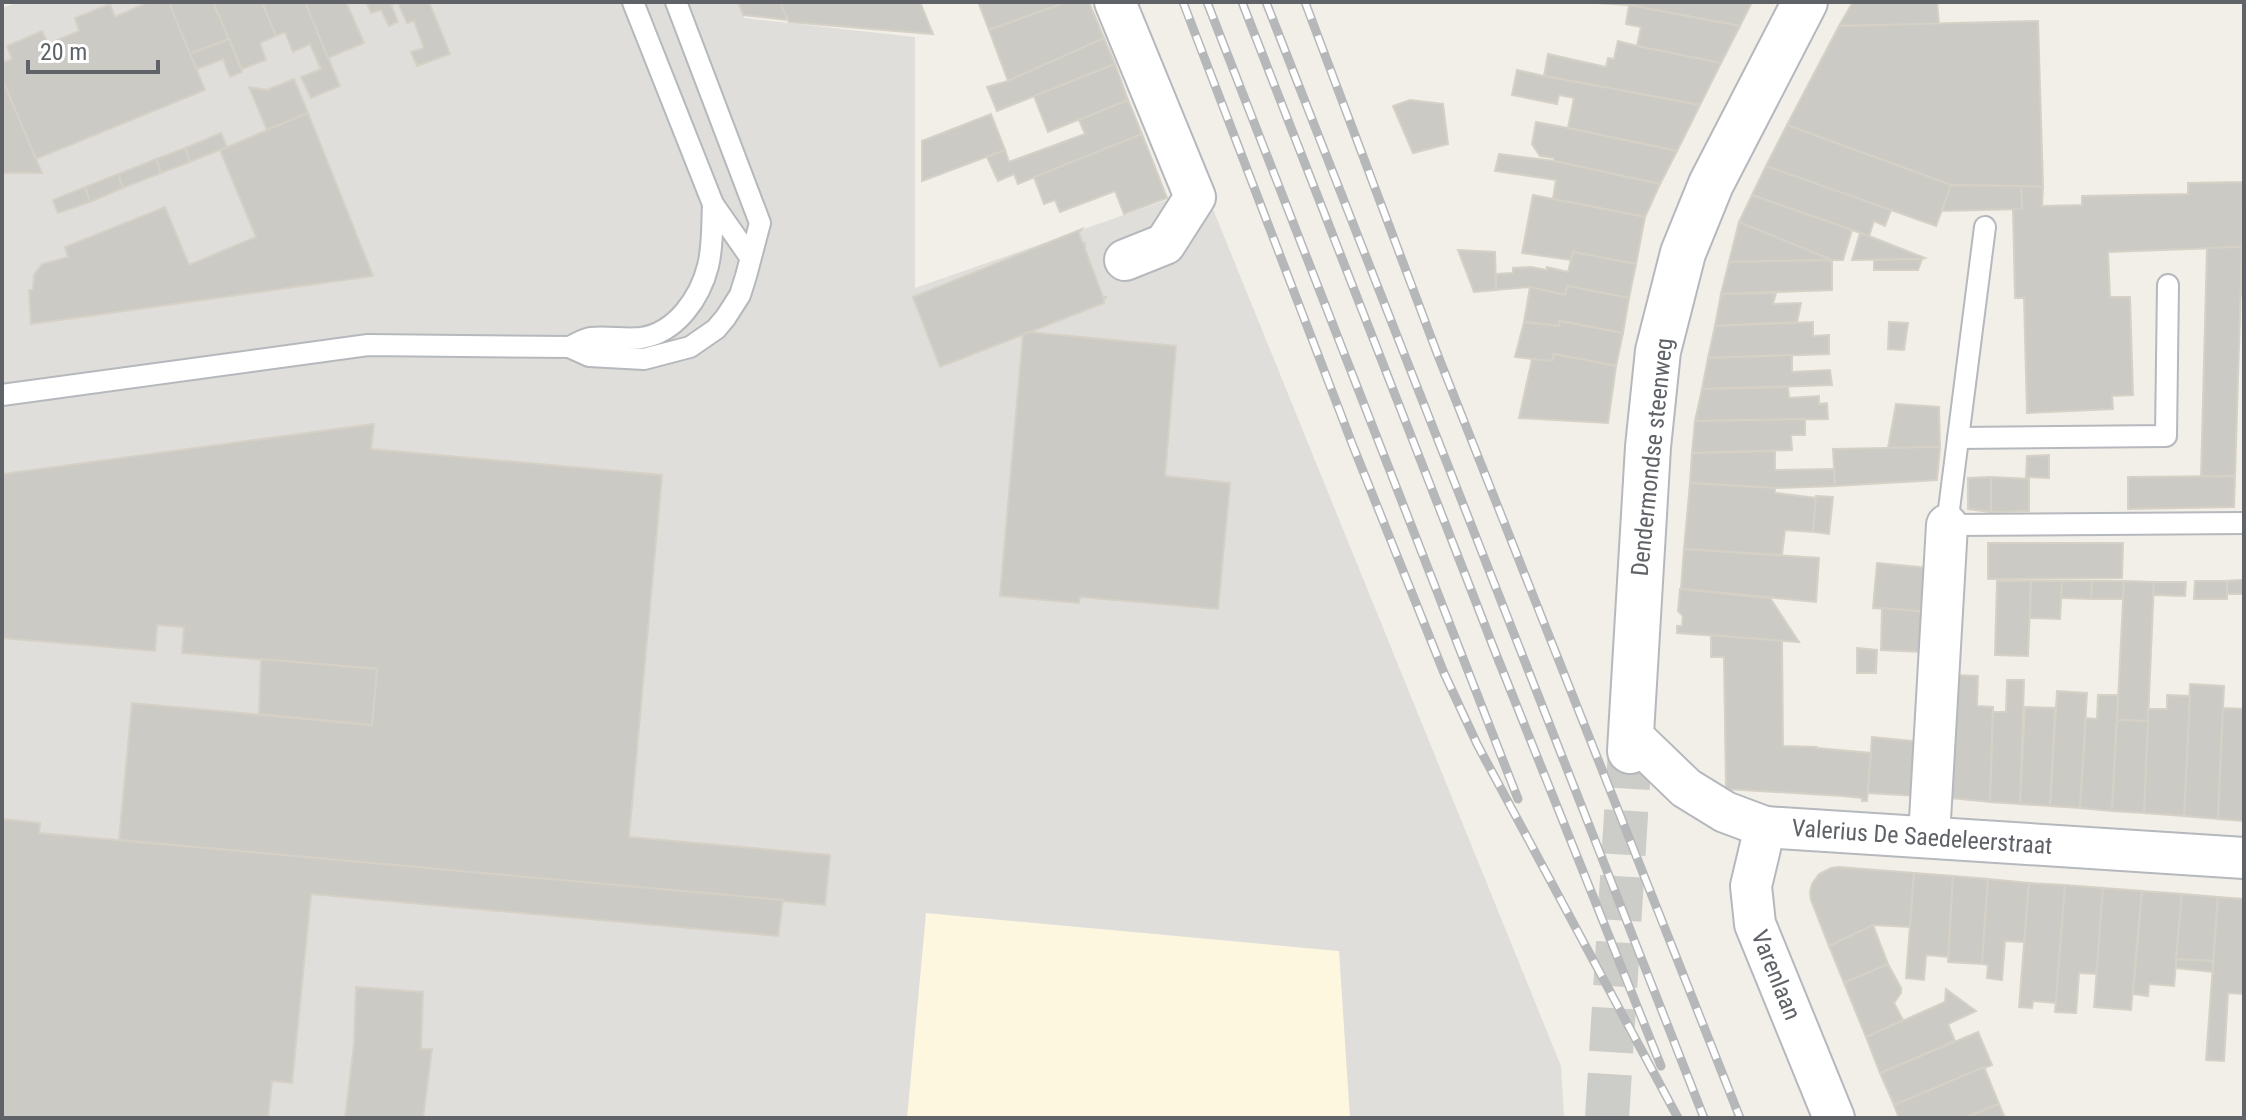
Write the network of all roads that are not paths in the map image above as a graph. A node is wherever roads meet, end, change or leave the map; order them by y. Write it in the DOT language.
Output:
graph roads {
  1 [pos="633,2"];
  2 [pos="676,2"];
  3 [pos="1115,2"];
  4 [pos="1805,2"];
  5 [pos="713,204"];
  6 [pos="1985,227"];
  7 [pos="750,257"];
  8 [pos="1125,260"];
  9 [pos="2168,285"];
  10 [pos="569,347"];
  11 [pos="2,395"];
  12 [pos="1958,438"];
  13 [pos="2244,523"];
  14 [pos="1947,525"];
  15 [pos="1630,743"];
  16 [pos="1765,827"];
  17 [pos="1929,837"];
  18 [pos="2244,858"];
  19 [pos="1834,1118"];
  1 -- 5 [label="lane"];
  2 -- 7 [label="lane"];
  3 -- 8 [label="street"];
  4 -- 15 [label="street, Dendermondse steenweg"];
  5 -- 7 [label="lane"];
  5 -- 10 [label="lane"];
  6 -- 12 [label="lane"];
  7 -- 10 [label="lane"];
  9 -- 12 [label="lane"];
  10 -- 11 [label="lane"];
  12 -- 14 [label="lane"];
  13 -- 14 [label="lane"];
  14 -- 17 [label="street"];
  15 -- 16 [label="street, Valerius De Saedeleerstraat"];
  16 -- 17 [label="street, Valerius De Saedeleerstraat"];
  16 -- 19 [label="street, Varenlaan"];
  17 -- 18 [label="street, Valerius De Saedeleerstraat"];
}
